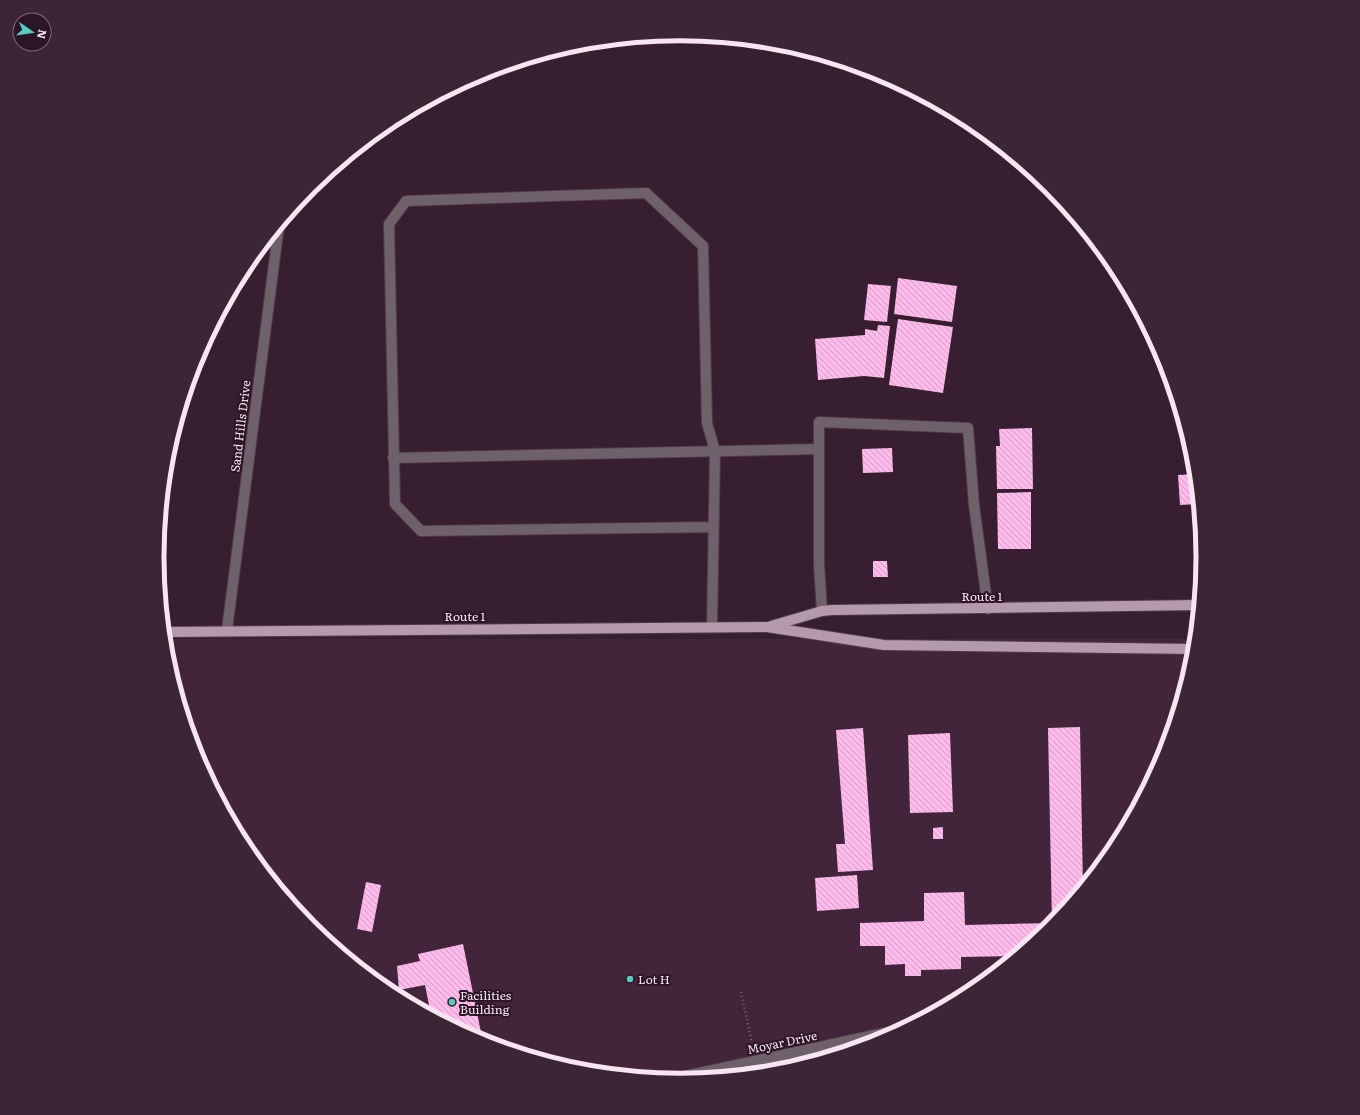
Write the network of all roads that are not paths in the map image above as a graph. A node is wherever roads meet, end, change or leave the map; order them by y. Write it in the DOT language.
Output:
graph roads {
  1 [pos="278,234"];
  2 [pos="819,449"];
  3 [pos="716,451"];
  4 [pos="393,458"];
  5 [pos="714,527"];
  6 [pos="1194,605"];
  7 [pos="988,609"];
  8 [pos="822,611"];
  9 [pos="712,627"];
  10 [pos="767,627"];
  11 [pos="227,630"];
  12 [pos="169,632"];
  13 [pos="1188,649"];
  14 [pos="877,1035"];
  15 [pos="698,1073"];
  1 -- 11 [label="street, Sand Hills Drive"];
  2 -- 3 [label="street"];
  2 -- 7 [label="street"];
  2 -- 8 [label="street"];
  3 -- 4 [label="street"];
  3 -- 4 [label="street"];
  3 -- 5 [label="street"];
  4 -- 5 [label="street"];
  5 -- 9 [label="street"];
  6 -- 7 [label="main road, Route 1"];
  7 -- 8 [label="main road, Route 1"];
  8 -- 10 [label="main road, Route 1"];
  9 -- 10 [label="main road, Route 1"];
  9 -- 11 [label="main road, Route 1"];
  10 -- 13 [label="main road, Route 1"];
  11 -- 12 [label="main road, Route 1"];
  14 -- 15 [label="street, Moyar Drive"];
}
